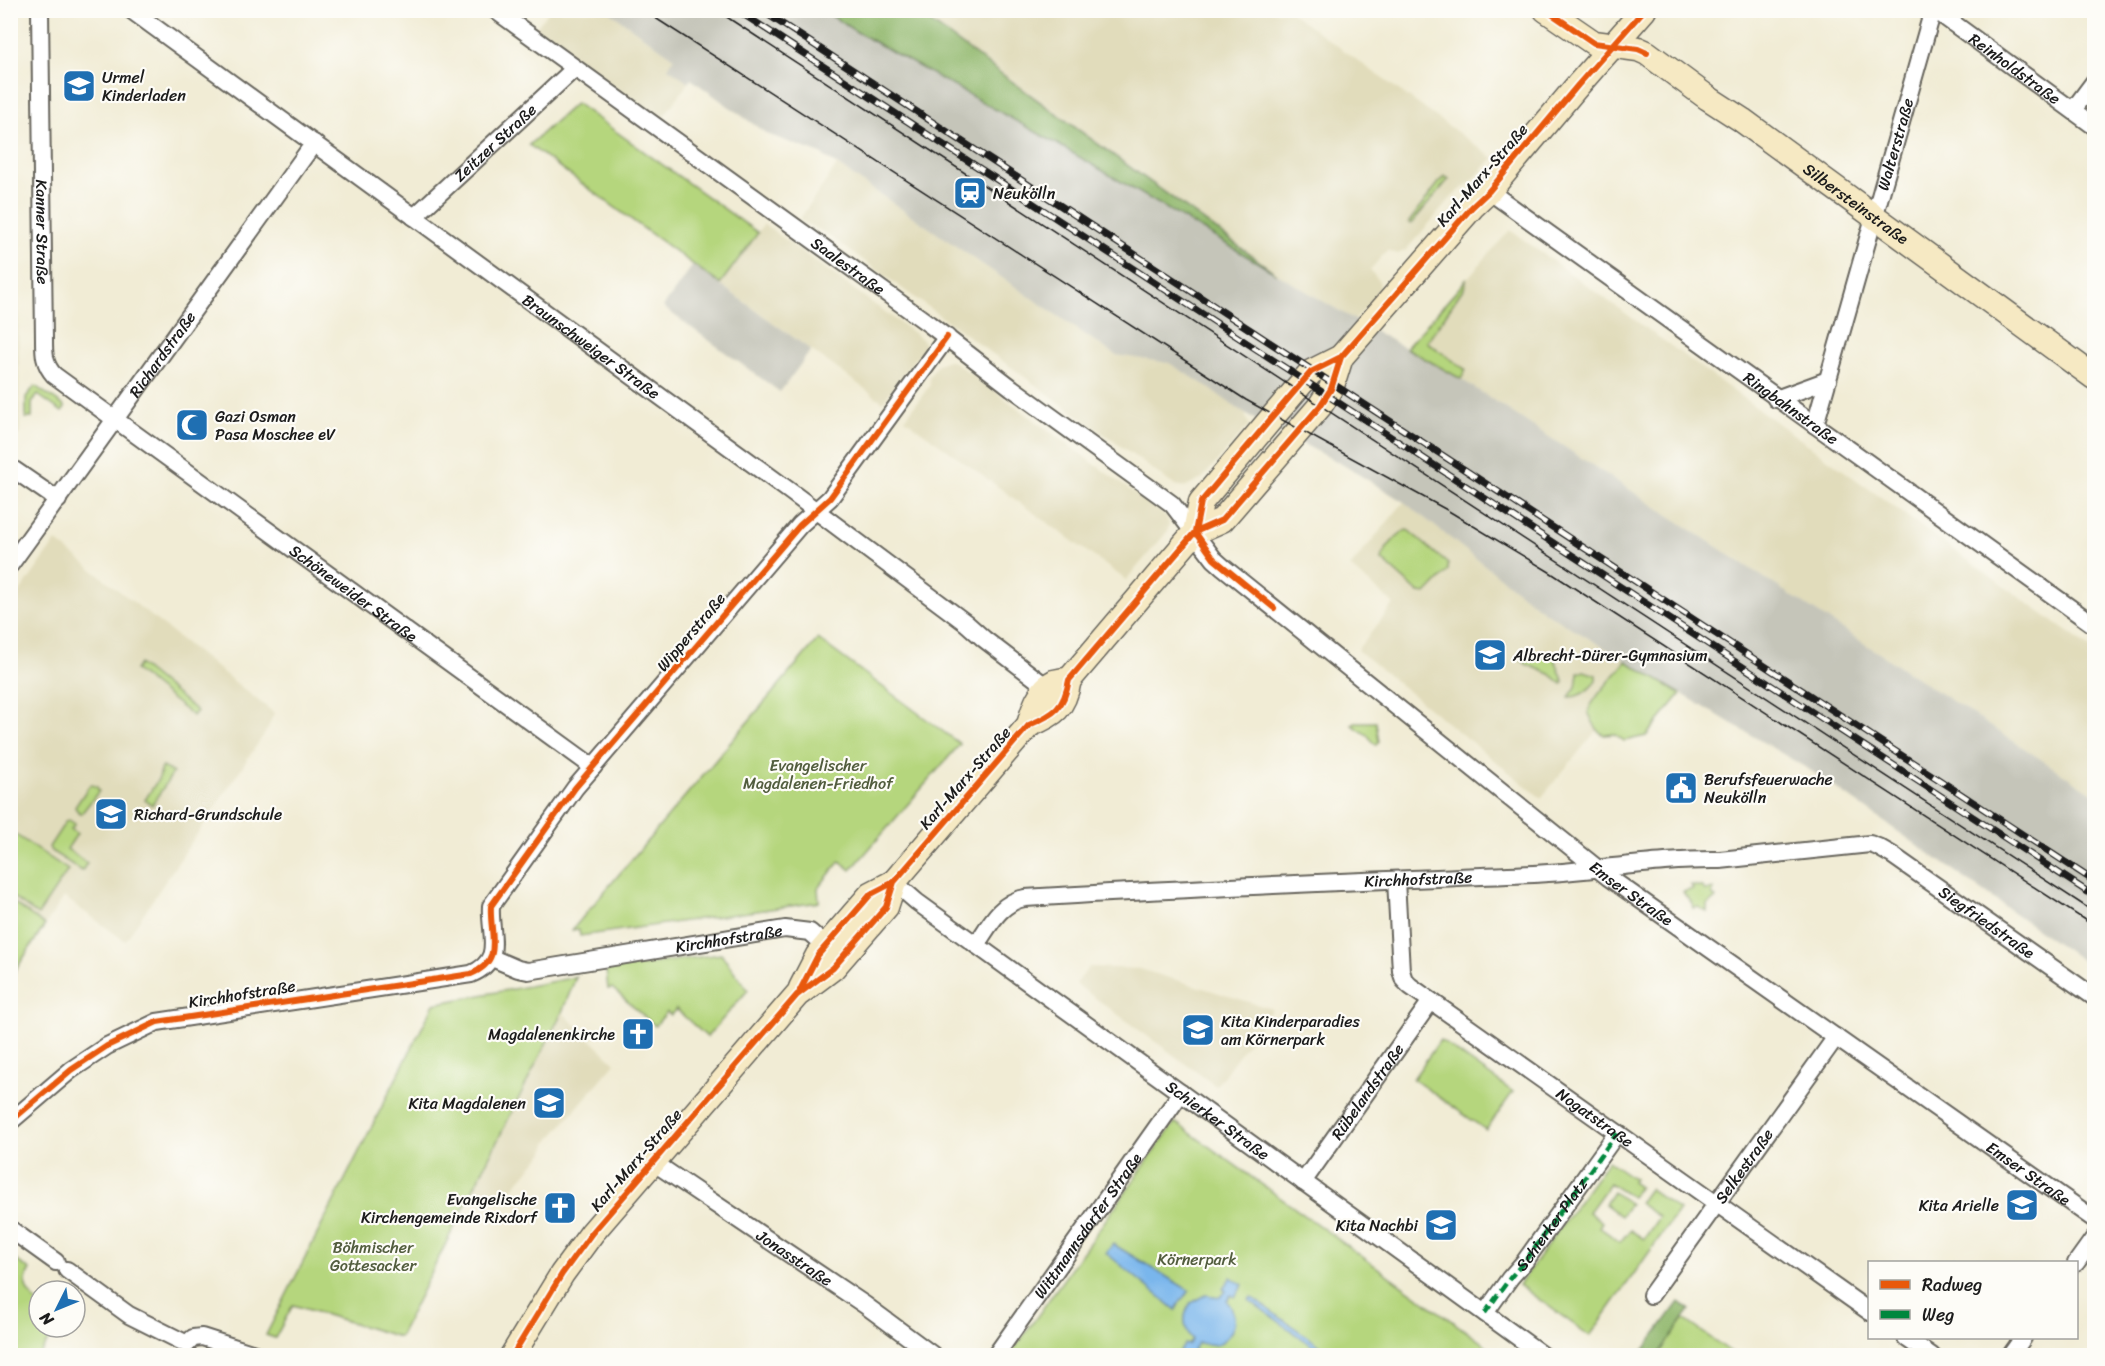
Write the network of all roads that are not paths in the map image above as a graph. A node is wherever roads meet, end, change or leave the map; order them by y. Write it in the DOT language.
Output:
graph roads {
  1 [pos="40,10"];
  2 [pos="131,10"];
  3 [pos="495,10"];
  4 [pos="1546,10"];
  5 [pos="1644,10"];
  6 [pos="1934,10"];
  7 [pos="1613,46"];
  8 [pos="574,69"];
  9 [pos="2094,82"];
  10 [pos="2073,110"];
  11 [pos="2094,126"];
  12 [pos="314,143"];
  13 [pos="1489,191"];
  14 [pos="1874,216"];
  15 [pos="414,217"];
  16 [pos="947,337"];
  17 [pos="2094,377"];
  18 [pos="1828,380"];
  19 [pos="1776,399"];
  20 [pos="116,419"];
  21 [pos="1815,425"];
  22 [pos="10,467"];
  23 [pos="58,500"];
  24 [pos="816,511"];
  25 [pos="1194,532"];
  26 [pos="10,565"];
  27 [pos="2094,625"];
  28 [pos="1058,684"];
  29 [pos="593,767"];
  30 [pos="1878,847"];
  31 [pos="1599,869"];
  32 [pos="1396,880"];
  33 [pos="894,882"];
  34 [pos="976,945"];
  35 [pos="826,946"];
  36 [pos="492,958"];
  37 [pos="797,995"];
  38 [pos="2094,997"];
  39 [pos="1431,1001"];
  40 [pos="1836,1037"];
  41 [pos="1181,1093"];
  42 [pos="13,1115"];
  43 [pos="1617,1133"];
  44 [pos="653,1162"];
  45 [pos="1303,1182"];
  46 [pos="1716,1204"];
  47 [pos="2094,1219"];
  48 [pos="10,1228"];
  49 [pos="2094,1238"];
  50 [pos="2077,1261"];
  51 [pos="1651,1295"];
  52 [pos="1868,1311"];
  53 [pos="1485,1313"];
  54 [pos="1907,1339"];
  55 [pos="2022,1339"];
  56 [pos="188,1350"];
  57 [pos="261,1356"];
  58 [pos="513,1356"];
  59 [pos="934,1356"];
  60 [pos="995,1356"];
  61 [pos="1544,1356"];
  62 [pos="1932,1356"];
  63 [pos="2010,1356"];
  1 -- 20 [label="street, Kanner Straße"];
  2 -- 12 [label="street, Braunschweiger Straße"];
  3 -- 8 [label="street, Saalestraße"];
  4 -- 7 [label="main road, Silbersteinstraße"];
  5 -- 7 [label="main road, Karl-Marx-Straße"];
  6 -- 10 [label="street, Reinholdstraße"];
  6 -- 14 [label="street, Walterstraße"];
  7 -- 13 [label="main road, Karl-Marx-Straße"];
  7 -- 14 [label="main road, Silbersteinstraße"];
  8 -- 15 [label="street, Zeitzer Straße"];
  8 -- 16 [label="street, Saalestraße"];
  9 -- 10 [label="street"];
  10 -- 11 [label="street, Reinholdstraße"];
  12 -- 15 [label="street, Braunschweiger Straße"];
  12 -- 20 [label="street, Richardstraße"];
  13 -- 19 [label="street, Ringbahnstraße"];
  13 -- 25 [label="main road, Karl-Marx-Straße"];
  14 -- 17 [label="main road, Silbersteinstraße"];
  14 -- 18 [label="street, Walterstraße"];
  15 -- 24 [label="street, Braunschweiger Straße"];
  16 -- 24 [label="street, Wipperstraße"];
  16 -- 25 [label="street, Saalestraße"];
  18 -- 19 [label="street"];
  18 -- 21 [label="street, Walterstraße"];
  19 -- 21 [label="street, Ringbahnstraße"];
  20 -- 23 [label="street, Richardstraße"];
  20 -- 29 [label="street, Schöneweider Straße"];
  21 -- 27 [label="street, Ringbahnstraße"];
  22 -- 23 [label="street"];
  23 -- 26 [label="street, Richardstraße"];
  24 -- 28 [label="street, Braunschweiger Straße"];
  24 -- 29 [label="street, Wipperstraße"];
  25 -- 28 [label="main road, Karl-Marx-Straße"];
  25 -- 31 [label="street, Emser Straße"];
  28 -- 33 [label="main road, Karl-Marx-Straße"];
  29 -- 36 [label="street, Wipperstraße"];
  30 -- 31 [label="street, Kirchhofstraße"];
  30 -- 38 [label="street, Siegfriedstraße"];
  31 -- 32 [label="street, Kirchhofstraße"];
  31 -- 40 [label="street, Emser Straße"];
  32 -- 34 [label="street, Kirchhofstraße"];
  32 -- 39 [label="street, Nogatstraße"];
  33 -- 34 [label="street, Schierker Straße"];
  33 -- 35 [label="main road, Karl-Marx-Straße"];
  33 -- 37 [label="main road, Karl-Marx-Straße"];
  34 -- 41 [label="street, Schierker Straße"];
  35 -- 36 [label="street, Kirchhofstraße"];
  35 -- 37 [label="main road, Karl-Marx-Straße"];
  36 -- 42 [label="street, Kirchhofstraße"];
  37 -- 44 [label="main road, Karl-Marx-Straße"];
  39 -- 43 [label="street, Nogatstraße"];
  39 -- 45 [label="street, Rübelandstraße"];
  40 -- 46 [label="street, Selkestraße"];
  40 -- 47 [label="street, Emser Straße"];
  41 -- 45 [label="street, Schierker Straße"];
  41 -- 60 [label="street, Wittmannsdorfer Straße"];
  43 -- 46 [label="street, Nogatstraße"];
  43 -- 53 [label="street, Schierker Platz"];
  44 -- 58 [label="main road, Karl-Marx-Straße"];
  44 -- 59 [label="street, Jonasstraße"];
  45 -- 53 [label="street, Schierker Straße"];
  46 -- 51 [label="street, Selkestraße"];
  46 -- 52 [label="street, Nogatstraße"];
  48 -- 56 [label="street"];
  49 -- 50 [label="street"];
  53 -- 61 [label="street, Schierker Straße"];
  54 -- 62 [label="street"];
  55 -- 63 [label="street"];
  56 -- 57 [label="street"];
}
